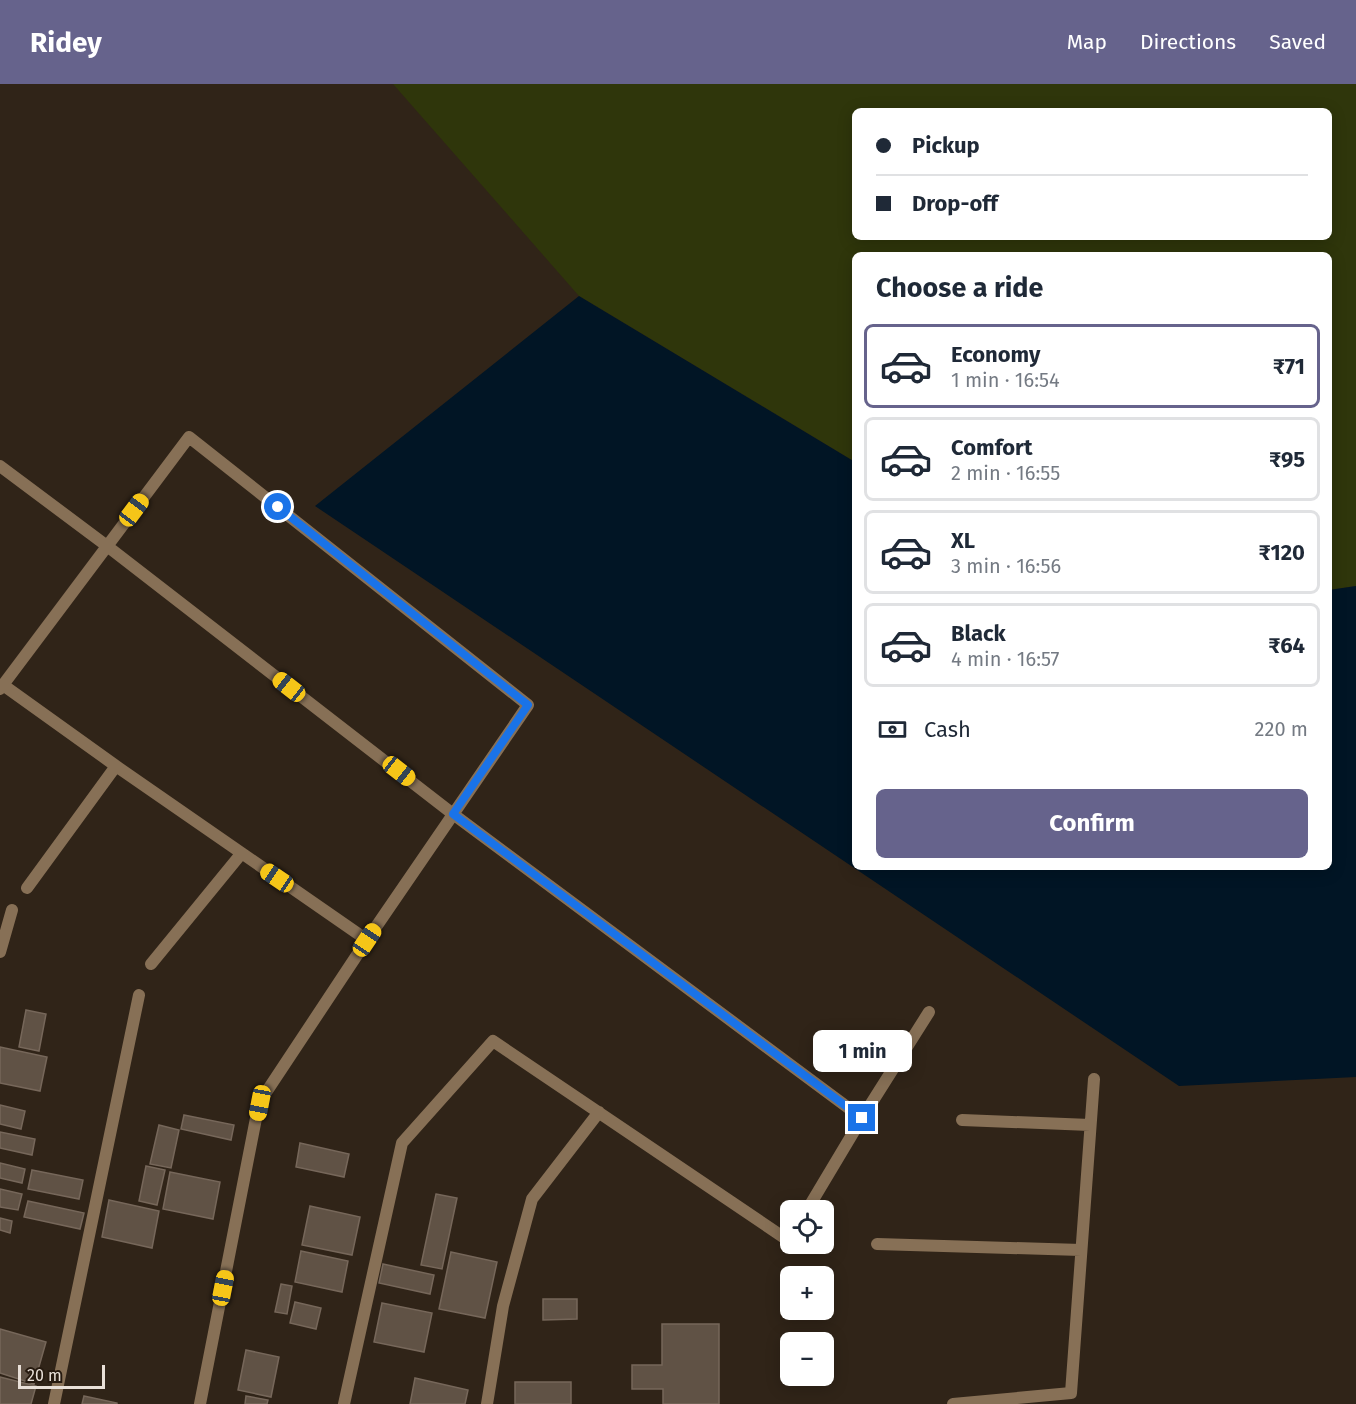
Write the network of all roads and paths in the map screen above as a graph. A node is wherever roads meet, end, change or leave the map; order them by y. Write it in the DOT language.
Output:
graph roads {
  1 [pos="0,466"];
  2 [pos="107,546"];
  3 [pos="1,687"];
  4 [pos="116,766"];
  5 [pos="453,814"];
  6 [pos="241,854"];
  7 [pos="27,888"];
  8 [pos="12,910"];
  9 [pos="367,940"];
  10 [pos="0,952"];
  11 [pos="151,964"];
  12 [pos="139,995"];
  13 [pos="929,1012"];
  14 [pos="1094,1078"];
  15 [pos="598,1112"];
  16 [pos="862,1118"];
  17 [pos="962,1120"];
  18 [pos="1090,1125"];
  19 [pos="813,1200"];
  20 [pos="780,1235"];
  21 [pos="877,1244"];
  22 [pos="1081,1251"];
  23 [pos="54,1404"];
  24 [pos="200,1404"];
  25 [pos="344,1404"];
  26 [pos="487,1404"];
  27 [pos="953,1404"];
  1 -- 2 [label="street"];
  2 -- 3 [label="street"];
  2 -- 5 [label="street"];
  2 -- 5 [label="street"];
  3 -- 4 [label="street"];
  4 -- 6 [label="street"];
  4 -- 7 [label="street"];
  5 -- 9 [label="street"];
  5 -- 16 [label="street"];
  6 -- 9 [label="street"];
  6 -- 11 [label="street"];
  8 -- 10 [label="street"];
  9 -- 24 [label="street"];
  12 -- 23 [label="street"];
  13 -- 16 [label="street"];
  14 -- 18 [label="street"];
  15 -- 20 [label="street"];
  15 -- 25 [label="street"];
  15 -- 26 [label="street"];
  16 -- 19 [label="street"];
  17 -- 18 [label="street"];
  18 -- 22 [label="street"];
  21 -- 22 [label="street"];
  22 -- 27 [label="street"];
}
